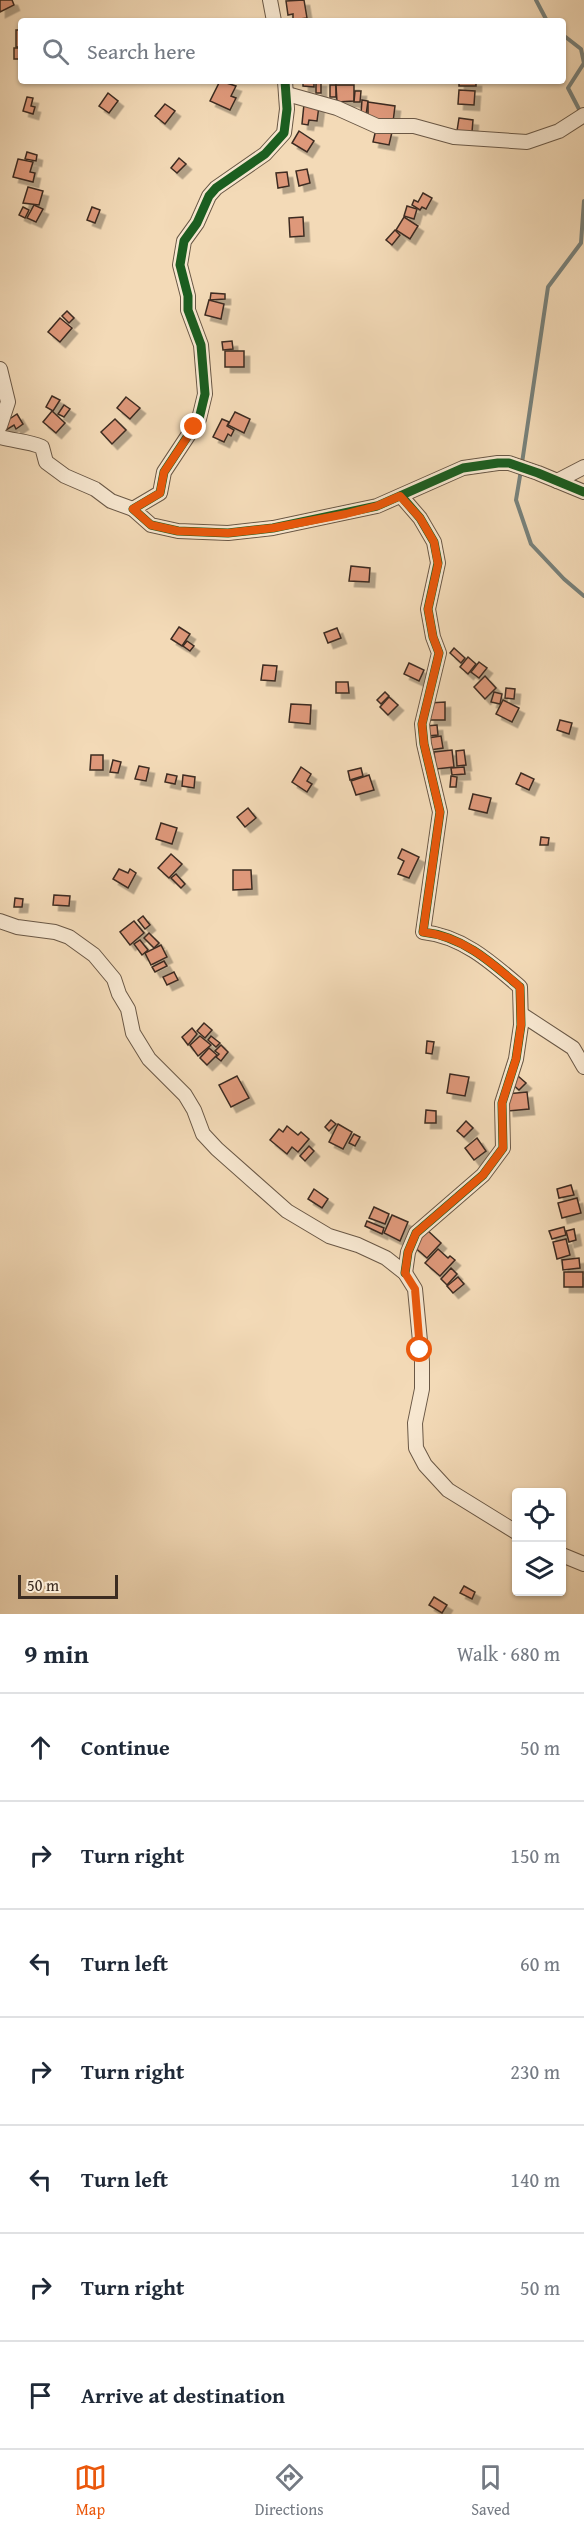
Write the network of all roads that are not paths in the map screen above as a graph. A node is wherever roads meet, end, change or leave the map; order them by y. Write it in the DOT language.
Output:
graph roads {
  1 [pos="270,0"];
  2 [pos="273,18"];
  3 [pos="286,87"];
  4 [pos="584,115"];
  5 [pos="0,369"];
  6 [pos="0,426"];
  7 [pos="0,437"];
  8 [pos="584,467"];
  9 [pos="557,481"];
  10 [pos="584,492"];
  11 [pos="400,496"];
  12 [pos="133,509"];
  13 [pos="0,921"];
  14 [pos="521,1014"];
  15 [pos="584,1067"];
  16 [pos="405,1273"];
  17 [pos="512,1530"];
  18 [pos="566,1557"];
  19 [pos="584,1564"];
  1 -- 2 [label="street"];
  3 -- 4 [label="street"];
  3 -- 12 [label="street"];
  5 -- 6 [label="street"];
  7 -- 12 [label="street"];
  8 -- 9 [label="street"];
  9 -- 10 [label="street"];
  9 -- 11 [label="street"];
  11 -- 12 [label="street"];
  11 -- 14 [label="street"];
  13 -- 16 [label="street"];
  14 -- 15 [label="street"];
  14 -- 16 [label="street"];
  16 -- 17 [label="street"];
  18 -- 19 [label="street"];
}
